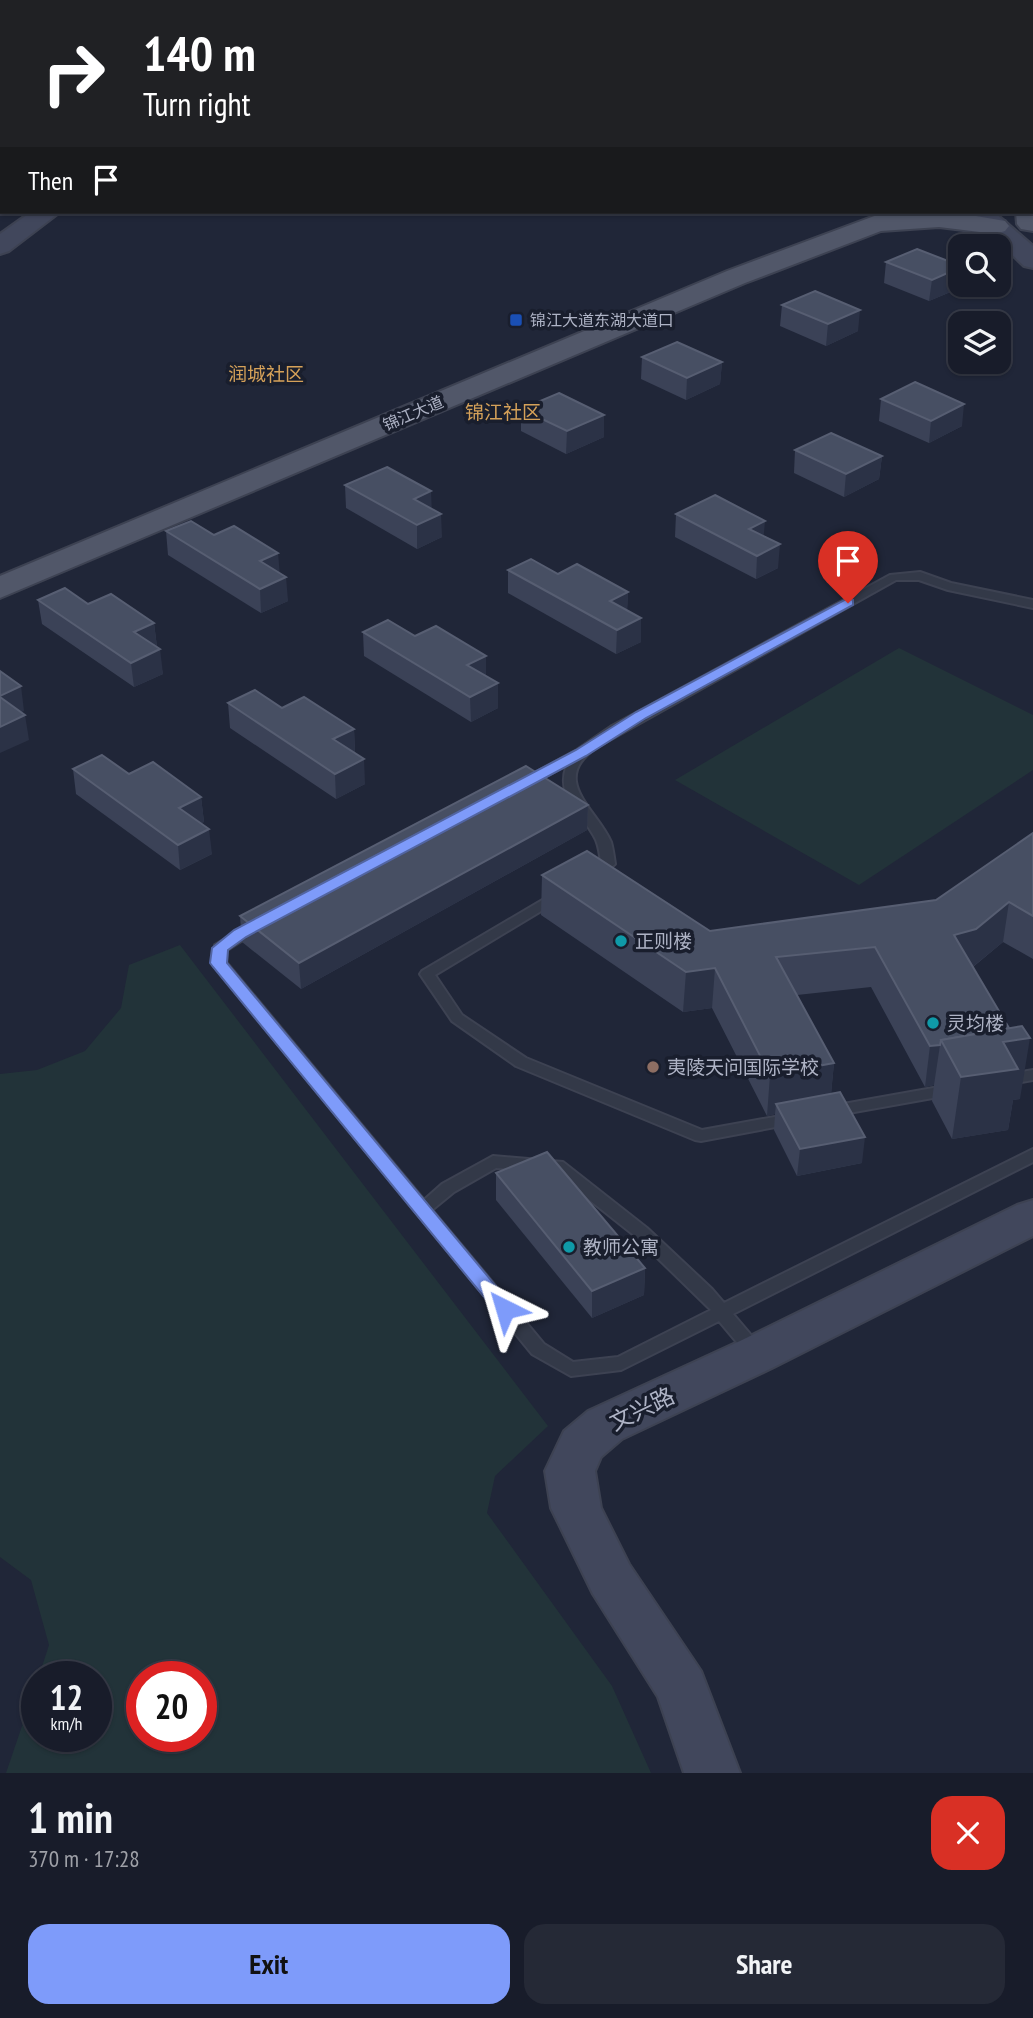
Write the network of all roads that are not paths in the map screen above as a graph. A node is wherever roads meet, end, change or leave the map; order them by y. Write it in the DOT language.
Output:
graph roads {
  1 [pos="44,214"];
  2 [pos="880,214"];
  3 [pos="854,216"];
  4 [pos="1013,219"];
  5 [pos="0,246"];
  6 [pos="1033,260"];
  7 [pos="0,563"];
  8 [pos="0,588"];
  9 [pos="1033,604"];
  10 [pos="581,753"];
  11 [pos="508,792"];
  12 [pos="277,914"];
  13 [pos="1033,1075"];
  14 [pos="992,1082"];
  15 [pos="965,1087"];
  16 [pos="1033,1155"];
  17 [pos="422,1210"];
  18 [pos="1033,1216"];
  19 [pos="722,1312"];
  20 [pos="757,1354"];
  21 [pos="712,1773"];
  1 -- 5 [label="street"];
  2 -- 3 [label="main road, 锦江大道"];
  3 -- 4 [label="main road"];
  3 -- 7 [label="main road, 锦江大道"];
  3 -- 8 [label="main road, 锦江大道"];
  4 -- 6 [label="street"];
  9 -- 10 [label="lane"];
  10 -- 11 [label="lane"];
  10 -- 15 [label="lane"];
  12 -- 17 [label="lane"];
  13 -- 14 [label="lane"];
  16 -- 19 [label="lane"];
  17 -- 19 [label="lane"];
  17 -- 19 [label="lane"];
  18 -- 20 [label="street, 文兴路"];
  19 -- 20 [label="lane"];
  20 -- 21 [label="street, 文兴路"];
}
